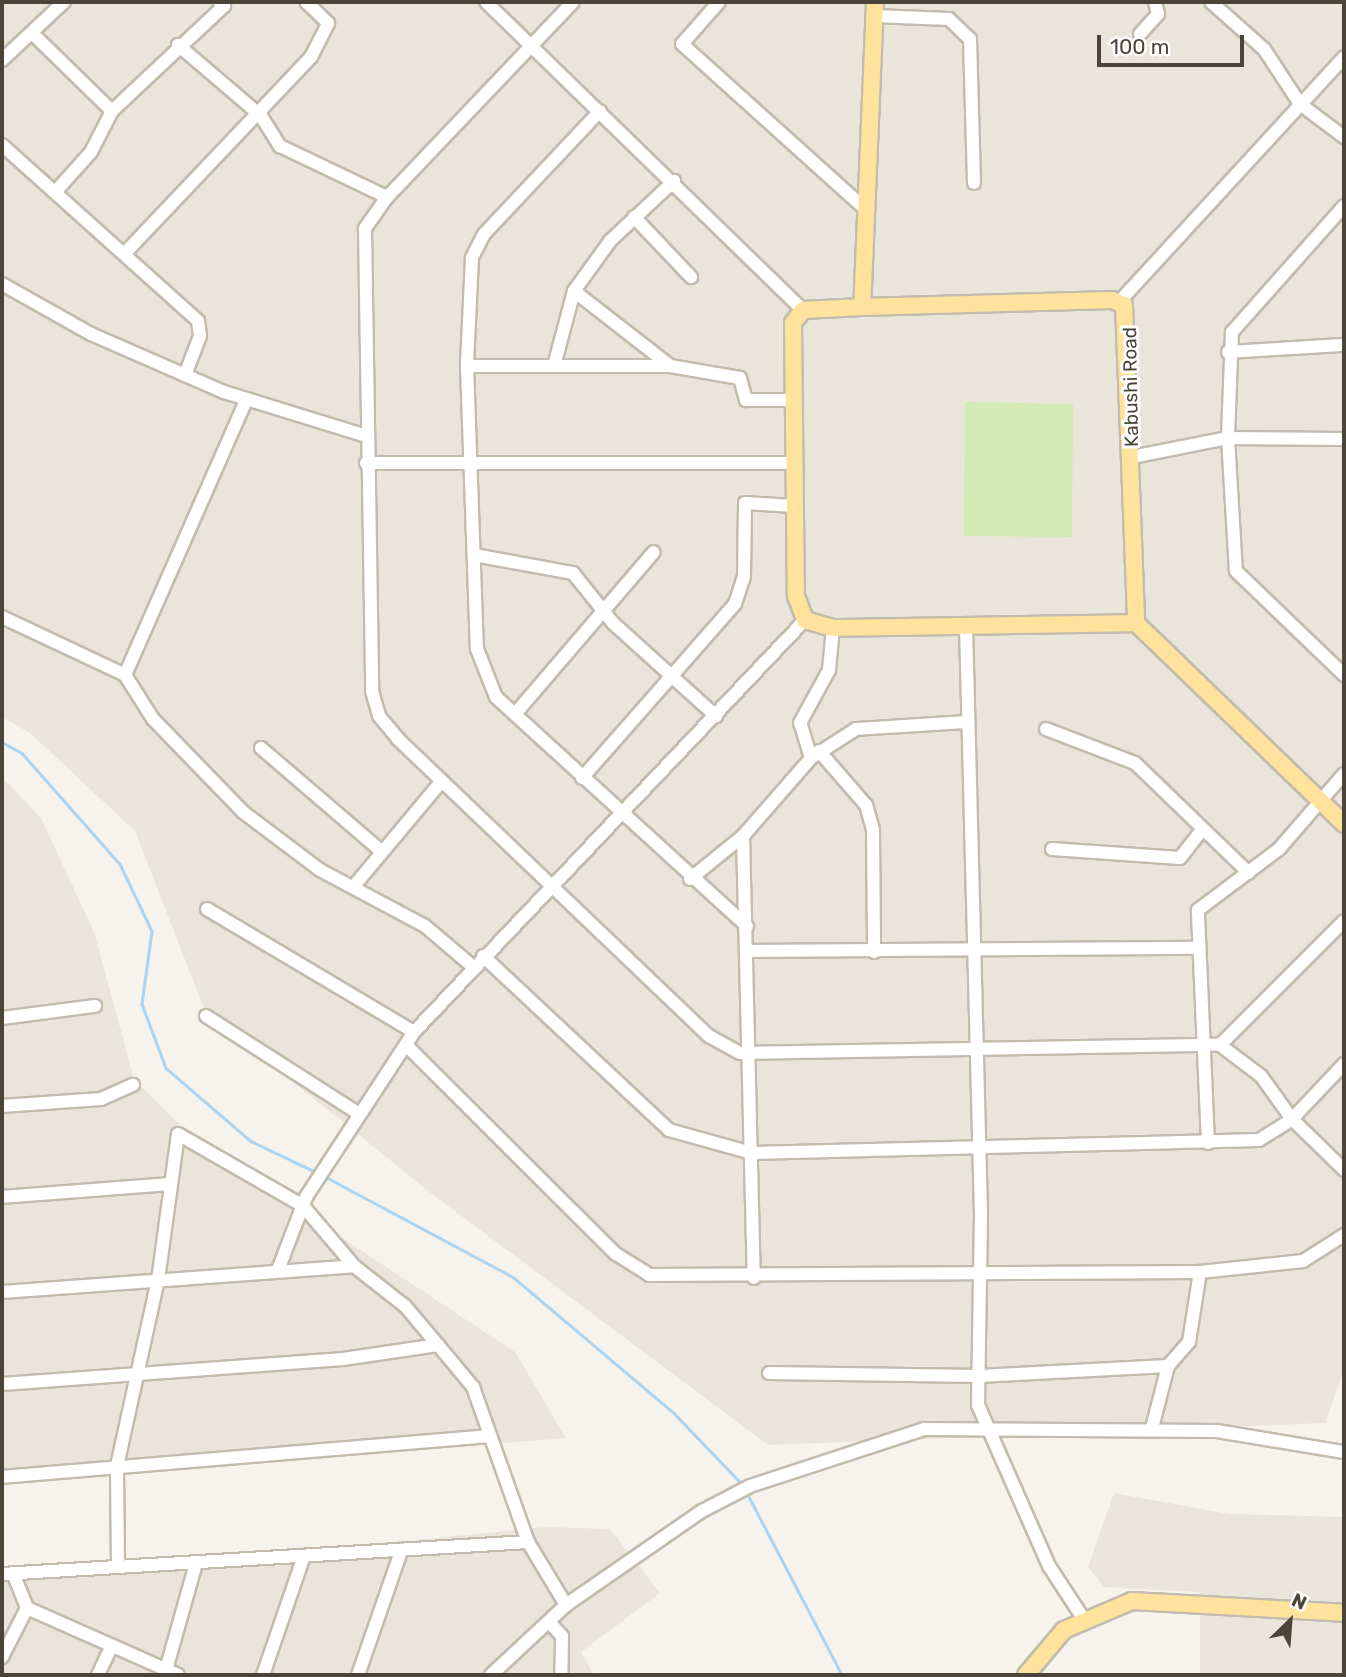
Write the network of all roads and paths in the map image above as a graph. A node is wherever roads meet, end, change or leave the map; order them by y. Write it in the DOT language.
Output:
graph roads {
  1 [pos="64,2"];
  2 [pos="306,2"];
  3 [pos="486,2"];
  4 [pos="573,2"];
  5 [pos="719,2"];
  6 [pos="1155,2"];
  7 [pos="1211,2"];
  8 [pos="224,3"];
  9 [pos="874,9"];
  10 [pos="32,33"];
  11 [pos="1140,34"];
  12 [pos="178,45"];
  13 [pos="531,47"];
  14 [pos="1344,57"];
  15 [pos="2,60"];
  16 [pos="1300,104"];
  17 [pos="112,111"];
  18 [pos="600,111"];
  19 [pos="261,116"];
  20 [pos="1344,137"];
  21 [pos="2,145"];
  22 [pos="674,181"];
  23 [pos="974,183"];
  24 [pos="57,190"];
  25 [pos="387,197"];
  26 [pos="1344,206"];
  27 [pos="864,208"];
  28 [pos="634,217"];
  29 [pos="125,253"];
  30 [pos="691,277"];
  31 [pos="2,284"];
  32 [pos="574,291"];
  33 [pos="1119,302"];
  34 [pos="862,307"];
  35 [pos="803,310"];
  36 [pos="1344,345"];
  37 [pos="1228,352"];
  38 [pos="467,366"];
  39 [pos="554,366"];
  40 [pos="670,366"];
  41 [pos="185,375"];
  42 [pos="247,399"];
  43 [pos="792,400"];
  44 [pos="366,436"];
  45 [pos="1228,438"];
  46 [pos="1344,439"];
  47 [pos="1132,457"];
  48 [pos="366,463"];
  49 [pos="793,463"];
  50 [pos="472,468"];
  51 [pos="794,506"];
  52 [pos="654,552"];
  53 [pos="474,555"];
  54 [pos="606,613"];
  55 [pos="2,617"];
  56 [pos="805,620"];
  57 [pos="1136,623"];
  58 [pos="966,626"];
  59 [pos="833,628"];
  60 [pos="1344,674"];
  61 [pos="125,675"];
  62 [pos="674,677"];
  63 [pos="515,714"];
  64 [pos="716,716"];
  65 [pos="968,722"];
  66 [pos="1046,729"];
  67 [pos="261,748"];
  68 [pos="815,755"];
  69 [pos="1344,774"];
  70 [pos="582,778"];
  71 [pos="441,782"];
  72 [pos="1322,803"];
  73 [pos="621,816"];
  74 [pos="1344,824"];
  75 [pos="1201,831"];
  76 [pos="743,836"];
  77 [pos="1052,849"];
  78 [pos="381,851"];
  79 [pos="1250,873"];
  80 [pos="690,879"];
  81 [pos="553,884"];
  82 [pos="354,886"];
  83 [pos="207,909"];
  84 [pos="1344,921"];
  85 [pos="747,926"];
  86 [pos="1198,948"];
  87 [pos="748,951"];
  88 [pos="972,951"];
  89 [pos="874,952"];
  90 [pos="483,956"];
  91 [pos="472,966"];
  92 [pos="95,1006"];
  93 [pos="206,1016"];
  94 [pos="2,1018"];
  95 [pos="414,1032"];
  96 [pos="406,1045"];
  97 [pos="1220,1045"];
  98 [pos="1203,1048"];
  99 [pos="976,1050"];
  100 [pos="749,1054"];
  101 [pos="1344,1064"];
  102 [pos="133,1085"];
  103 [pos="2,1106"];
  104 [pos="359,1114"];
  105 [pos="1292,1119"];
  106 [pos="1208,1143"];
  107 [pos="979,1149"];
  108 [pos="752,1153"];
  109 [pos="1344,1171"];
  110 [pos="171,1184"];
  111 [pos="2,1197"];
  112 [pos="303,1206"];
  113 [pos="1344,1236"];
  114 [pos="354,1266"];
  115 [pos="278,1270"];
  116 [pos="1200,1272"];
  117 [pos="981,1275"];
  118 [pos="754,1278"];
  119 [pos="158,1280"];
  120 [pos="2,1292"];
  121 [pos="438,1345"];
  122 [pos="1168,1366"];
  123 [pos="769,1373"];
  124 [pos="138,1374"];
  125 [pos="979,1376"];
  126 [pos="2,1384"];
  127 [pos="983,1425"];
  128 [pos="1152,1428"];
  129 [pos="490,1436"];
  130 [pos="1344,1452"];
  131 [pos="117,1466"];
  132 [pos="2,1477"];
  133 [pos="528,1542"];
  134 [pos="402,1549"];
  135 [pos="304,1556"];
  136 [pos="196,1563"];
  137 [pos="118,1566"];
  138 [pos="8,1573"];
  139 [pos="566,1605"];
  140 [pos="27,1608"];
  141 [pos="1344,1613"];
  142 [pos="1083,1618"];
  143 [pos="549,1622"];
  144 [pos="110,1649"];
  145 [pos="2,1657"];
  146 [pos="172,1673"];
  147 [pos="98,1675"];
  148 [pos="263,1675"];
  149 [pos="358,1675"];
  150 [pos="491,1675"];
  151 [pos="561,1675"];
  152 [pos="1026,1675"];
  1 -- 10 [label="street"];
  2 -- 19 [label="street"];
  3 -- 13 [label="street"];
  4 -- 13 [label="street"];
  5 -- 27 [label="street"];
  6 -- 11 [label="street"];
  7 -- 16 [label="street"];
  8 -- 12 [label="street"];
  9 -- 23 [label="street"];
  9 -- 27 [label="main road"];
  10 -- 15 [label="street"];
  10 -- 17 [label="street"];
  12 -- 17 [label="street"];
  12 -- 19 [label="street"];
  13 -- 18 [label="street"];
  13 -- 25 [label="street"];
  14 -- 16 [label="street"];
  16 -- 20 [label="street"];
  16 -- 33 [label="street"];
  17 -- 24 [label="street"];
  18 -- 22 [label="street"];
  18 -- 38 [label="street"];
  19 -- 25 [label="street"];
  19 -- 29 [label="street"];
  21 -- 24 [label="street"];
  22 -- 28 [label="street"];
  22 -- 35 [label="street"];
  24 -- 29 [label="street"];
  25 -- 44 [label="street"];
  26 -- 37 [label="street"];
  27 -- 34 [label="main road"];
  28 -- 30 [label="street"];
  28 -- 32 [label="street"];
  29 -- 41 [label="street"];
  31 -- 41 [label="street"];
  32 -- 39 [label="street"];
  32 -- 40 [label="street"];
  33 -- 34 [label="main road, Kabushi Road"];
  33 -- 47 [label="main road, Kabushi Road"];
  34 -- 35 [label="main road, Kabushi Road"];
  35 -- 43 [label="main road"];
  36 -- 37 [label="street"];
  37 -- 45 [label="street"];
  38 -- 39 [label="street"];
  38 -- 50 [label="street"];
  39 -- 40 [label="street"];
  40 -- 43 [label="street"];
  41 -- 42 [label="street"];
  42 -- 44 [label="street"];
  42 -- 61 [label="street"];
  43 -- 49 [label="main road"];
  44 -- 48 [label="street"];
  45 -- 46 [label="street"];
  45 -- 47 [label="street"];
  45 -- 60 [label="street"];
  47 -- 57 [label="main road, Kabushi Road"];
  48 -- 50 [label="street"];
  48 -- 71 [label="street"];
  49 -- 50 [label="street"];
  49 -- 51 [label="main road"];
  50 -- 53 [label="street"];
  51 -- 56 [label="main road"];
  51 -- 62 [label="street"];
  52 -- 54 [label="street"];
  53 -- 54 [label="street"];
  53 -- 63 [label="street"];
  54 -- 62 [label="street"];
  54 -- 63 [label="street"];
  55 -- 61 [label="street"];
  56 -- 59 [label="main road"];
  56 -- 64 [label="street"];
  57 -- 58 [label="main road"];
  57 -- 72 [label="main road"];
  58 -- 59 [label="main road"];
  58 -- 65 [label="street"];
  59 -- 68 [label="street"];
  61 -- 82 [label="street"];
  62 -- 64 [label="street"];
  62 -- 70 [label="street"];
  63 -- 70 [label="street"];
  64 -- 73 [label="street"];
  65 -- 68 [label="street"];
  65 -- 88 [label="street"];
  66 -- 75 [label="street"];
  67 -- 78 [label="street"];
  68 -- 76 [label="street"];
  68 -- 89 [label="street"];
  69 -- 72 [label="street"];
  70 -- 73 [label="street"];
  71 -- 78 [label="street"];
  71 -- 81 [label="street"];
  72 -- 74 [label="main road"];
  72 -- 79 [label="street"];
  73 -- 80 [label="street"];
  73 -- 81 [label="street"];
  75 -- 77 [label="street"];
  75 -- 79 [label="street"];
  76 -- 80 [label="street"];
  76 -- 85 [label="street"];
  78 -- 82 [label="street"];
  79 -- 86 [label="street"];
  80 -- 85 [label="street"];
  81 -- 90 [label="street"];
  81 -- 100 [label="street"];
  82 -- 91 [label="street"];
  83 -- 95 [label="street"];
  84 -- 97 [label="street"];
  85 -- 87 [label="street"];
  86 -- 88 [label="street"];
  86 -- 98 [label="street"];
  87 -- 89 [label="street"];
  87 -- 100 [label="street"];
  88 -- 89 [label="street"];
  88 -- 99 [label="street"];
  90 -- 91 [label="street"];
  90 -- 108 [label="street"];
  91 -- 95 [label="street"];
  92 -- 94 [label="street"];
  93 -- 104 [label="street"];
  95 -- 96 [label="street"];
  96 -- 104 [label="street"];
  96 -- 118 [label="street"];
  97 -- 98 [label="street"];
  97 -- 105 [label="street"];
  98 -- 99 [label="street"];
  98 -- 106 [label="street"];
  99 -- 100 [label="street"];
  99 -- 107 [label="street"];
  100 -- 108 [label="street"];
  101 -- 105 [label="street"];
  102 -- 103 [label="street"];
  104 -- 112 [label="street"];
  105 -- 106 [label="street"];
  105 -- 109 [label="street"];
  106 -- 107 [label="street"];
  107 -- 108 [label="street"];
  107 -- 117 [label="street"];
  108 -- 118 [label="street"];
  110 -- 111 [label="street"];
  110 -- 112 [label="street"];
  110 -- 119 [label="street"];
  112 -- 114 [label="street"];
  112 -- 115 [label="street"];
  113 -- 116 [label="street"];
  114 -- 115 [label="street"];
  114 -- 121 [label="street"];
  115 -- 119 [label="street"];
  116 -- 117 [label="street"];
  116 -- 122 [label="street"];
  117 -- 118 [label="street"];
  117 -- 125 [label="street"];
  119 -- 120 [label="street"];
  119 -- 124 [label="street"];
  121 -- 124 [label="street"];
  121 -- 129 [label="street"];
  122 -- 125 [label="street"];
  122 -- 128 [label="street"];
  123 -- 125 [label="street"];
  124 -- 126 [label="street"];
  124 -- 131 [label="street"];
  125 -- 127 [label="street"];
  127 -- 128 [label="street"];
  127 -- 139 [label="street"];
  127 -- 142 [label="street"];
  128 -- 130 [label="street"];
  129 -- 131 [label="street"];
  129 -- 133 [label="street"];
  131 -- 132 [label="street"];
  131 -- 137 [label="street"];
  133 -- 134 [label="street"];
  133 -- 139 [label="street"];
  134 -- 135 [label="street"];
  134 -- 149 [label="street"];
  135 -- 136 [label="street"];
  135 -- 148 [label="street"];
  136 -- 137 [label="street"];
  136 -- 146 [label="street"];
  137 -- 138 [label="street"];
  138 -- 140 [label="street"];
  139 -- 143 [label="street"];
  140 -- 144 [label="street"];
  140 -- 145 [label="street"];
  141 -- 142 [label="main road"];
  142 -- 152 [label="main road"];
  143 -- 150 [label="street"];
  143 -- 151 [label="street"];
  144 -- 146 [label="street"];
  144 -- 147 [label="street"];
}
